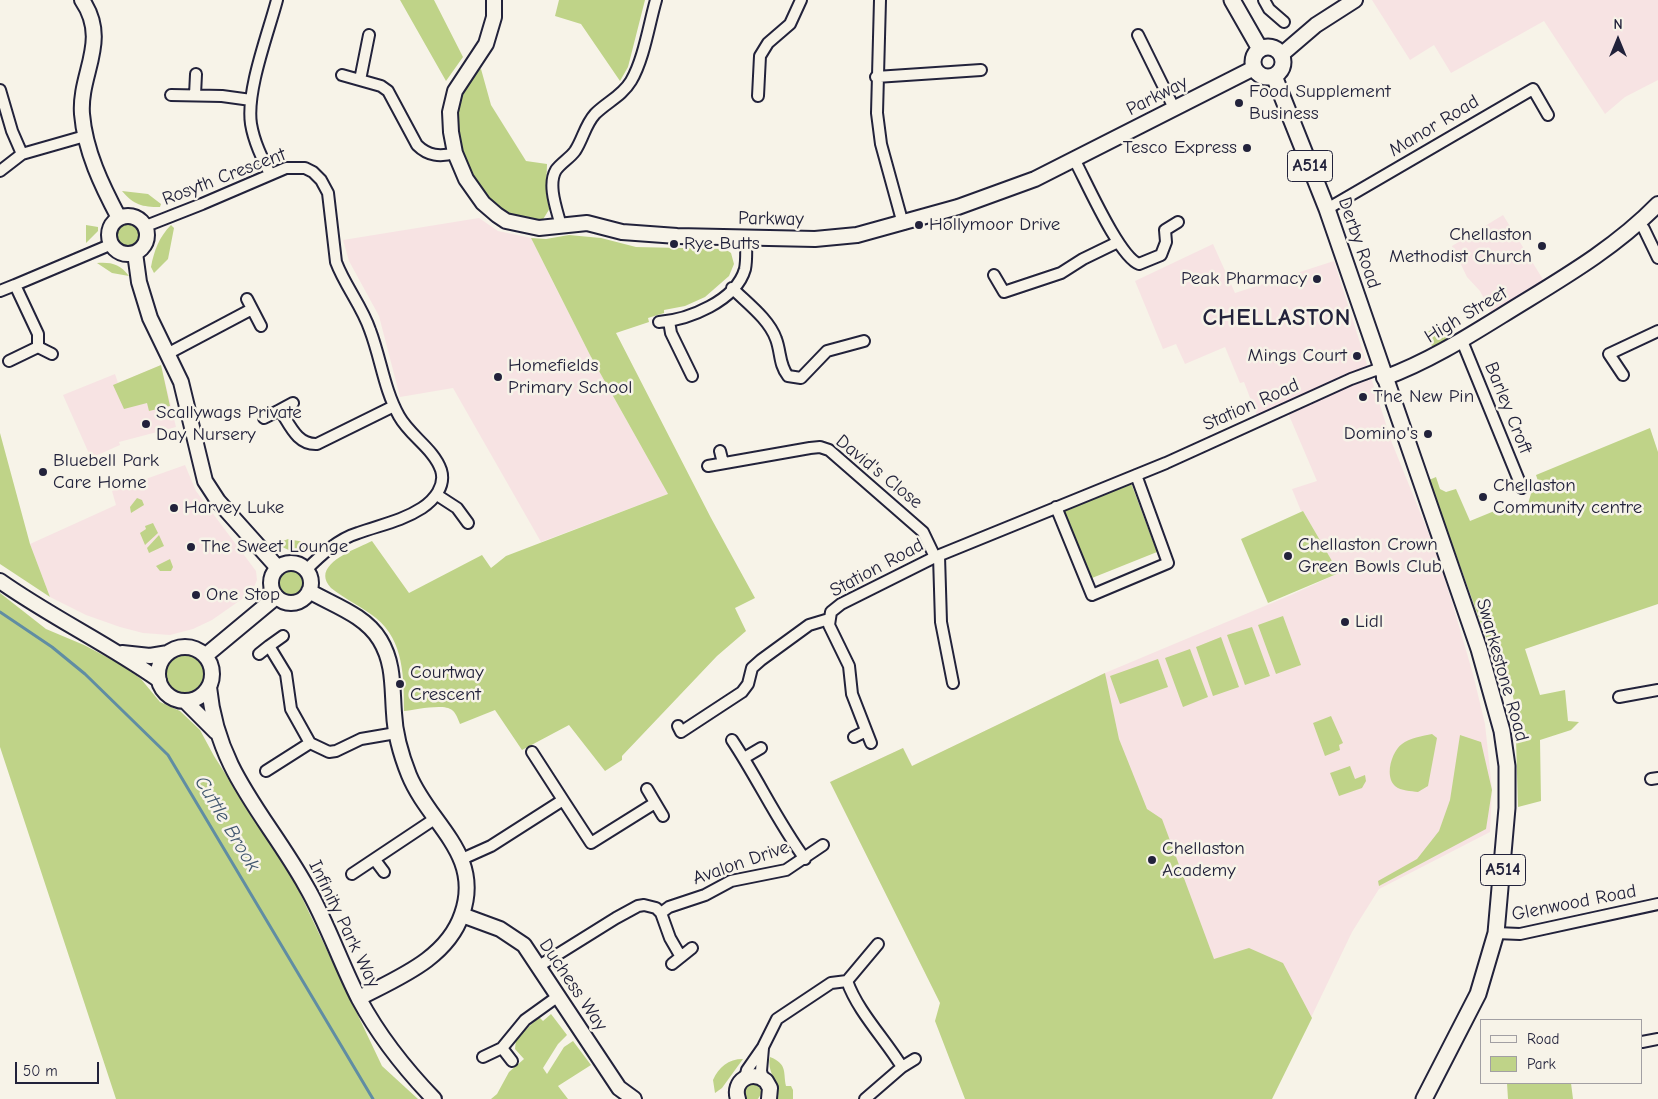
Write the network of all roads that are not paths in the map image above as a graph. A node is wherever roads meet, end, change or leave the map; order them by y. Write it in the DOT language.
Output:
graph roads {
  1 [pos="82,0"];
  2 [pos="276,0"];
  3 [pos="494,0"];
  4 [pos="656,0"];
  5 [pos="801,0"];
  6 [pos="880,0"];
  7 [pos="1232,0"];
  8 [pos="1264,0"];
  9 [pos="1355,0"];
  10 [pos="1284,22"];
  11 [pos="369,35"];
  12 [pos="1138,35"];
  13 [pos="1260,49"];
  14 [pos="1281,55"];
  15 [pos="1254,68"];
  16 [pos="981,70"];
  17 [pos="196,74"];
  18 [pos="342,75"];
  19 [pos="876,76"];
  20 [pos="1274,76"];
  21 [pos="360,80"];
  22 [pos="0,90"];
  23 [pos="171,95"];
  24 [pos="195,95"];
  25 [pos="758,96"];
  26 [pos="251,100"];
  27 [pos="1174,108"];
  28 [pos="1548,115"];
  29 [pos="85,136"];
  30 [pos="455,152"];
  31 [pos="22,154"];
  32 [pos="1074,159"];
  33 [pos="0,171"];
  34 [pos="270,174"];
  35 [pos="1658,204"];
  36 [pos="1327,209"];
  37 [pos="119,218"];
  38 [pos="1178,222"];
  39 [pos="903,224"];
  40 [pos="1639,224"];
  41 [pos="146,226"];
  42 [pos="561,226"];
  43 [pos="746,238"];
  44 [pos="1118,242"];
  45 [pos="112,244"];
  46 [pos="135,253"];
  47 [pos="1658,258"];
  48 [pos="994,275"];
  49 [pos="15,285"];
  50 [pos="732,288"];
  51 [pos="0,291"];
  52 [pos="247,299"];
  53 [pos="252,309"];
  54 [pos="261,326"];
  55 [pos="1658,331"];
  56 [pos="864,341"];
  57 [pos="1462,341"];
  58 [pos="38,347"];
  59 [pos="169,353"];
  60 [pos="52,354"];
  61 [pos="9,361"];
  62 [pos="1382,373"];
  63 [pos="1623,375"];
  64 [pos="692,376"];
  65 [pos="293,403"];
  66 [pos="394,406"];
  67 [pos="280,410"];
  68 [pos="264,418"];
  69 [pos="720,450"];
  70 [pos="723,463"];
  71 [pos="708,466"];
  72 [pos="1136,475"];
  73 [pos="1522,488"];
  74 [pos="437,495"];
  75 [pos="1056,507"];
  76 [pos="468,523"];
  77 [pos="937,557"];
  78 [pos="278,568"];
  79 [pos="306,570"];
  80 [pos="0,581"];
  81 [pos="309,591"];
  82 [pos="276,597"];
  83 [pos="829,619"];
  84 [pos="283,636"];
  85 [pos="269,646"];
  86 [pos="119,653"];
  87 [pos="168,653"];
  88 [pos="259,654"];
  89 [pos="205,656"];
  90 [pos="159,680"];
  91 [pos="953,683"];
  92 [pos="209,687"];
  93 [pos="1658,690"];
  94 [pos="1619,697"];
  95 [pos="185,701"];
  96 [pos="678,726"];
  97 [pos="866,731"];
  98 [pos="216,733"];
  99 [pos="396,733"];
  100 [pos="854,737"];
  101 [pos="732,740"];
  102 [pos="310,743"];
  103 [pos="871,743"];
  104 [pos="761,748"];
  105 [pos="532,752"];
  106 [pos="744,758"];
  107 [pos="266,770"];
  108 [pos="647,789"];
  109 [pos="562,800"];
  110 [pos="655,803"];
  111 [pos="663,816"];
  112 [pos="436,818"];
  113 [pos="823,845"];
  114 [pos="462,859"];
  115 [pos="805,859"];
  116 [pos="375,860"];
  117 [pos="384,872"];
  118 [pos="352,874"];
  119 [pos="1658,904"];
  120 [pos="661,913"];
  121 [pos="462,915"];
  122 [pos="1496,933"];
  123 [pos="878,944"];
  124 [pos="692,948"];
  125 [pos="539,966"];
  126 [pos="847,981"];
  127 [pos="557,997"];
  128 [pos="359,998"];
  129 [pos="1658,1039"];
  130 [pos="1643,1042"];
  131 [pos="763,1047"];
  132 [pos="502,1048"];
  133 [pos="483,1057"];
  134 [pos="915,1059"];
  135 [pos="512,1061"];
  136 [pos="902,1068"];
  137 [pos="744,1078"];
  138 [pos="763,1079"];
  139 [pos="737,1096"];
  140 [pos="434,1099"];
  141 [pos="634,1099"];
  142 [pos="723,1099"];
  143 [pos="769,1099"];
  144 [pos="865,1099"];
  145 [pos="1424,1099"];
  1 -- 29 [label="street"];
  2 -- 26 [label="street"];
  3 -- 30 [label="street, Parkway"];
  4 -- 42 [label="street"];
  5 -- 25 [label="street"];
  6 -- 19 [label="street"];
  7 -- 13 [label="main road"];
  8 -- 10 [label="street"];
  9 -- 14 [label="street"];
  11 -- 21 [label="street"];
  12 -- 27 [label="street"];
  13 -- 14 [label="main road"];
  13 -- 15 [label="main road"];
  14 -- 20 [label="main road"];
  15 -- 20 [label="main road"];
  15 -- 27 [label="street, Parkway"];
  16 -- 19 [label="street"];
  17 -- 24 [label="street"];
  18 -- 21 [label="street"];
  19 -- 39 [label="street"];
  20 -- 36 [label="main road, Derby Road / A514"];
  21 -- 30 [label="street"];
  22 -- 31 [label="street"];
  23 -- 24 [label="street"];
  24 -- 26 [label="street"];
  26 -- 34 [label="street"];
  27 -- 32 [label="street, Parkway"];
  28 -- 36 [label="street, Manor Road"];
  29 -- 31 [label="street"];
  29 -- 37 [label="street"];
  30 -- 42 [label="street, Parkway"];
  31 -- 33 [label="street"];
  32 -- 39 [label="street, Parkway"];
  32 -- 44 [label="street"];
  34 -- 41 [label="street, Rosyth Crescent"];
  34 -- 66 [label="street, Rosyth Crescent"];
  35 -- 40 [label="street, High Street"];
  36 -- 62 [label="main road, Derby Road / A514"];
  37 -- 41 [label="street"];
  37 -- 45 [label="street"];
  38 -- 44 [label="street"];
  39 -- 43 [label="street, Parkway"];
  40 -- 47 [label="street"];
  40 -- 57 [label="street, High Street"];
  41 -- 46 [label="street"];
  42 -- 43 [label="street, Parkway"];
  43 -- 50 [label="street"];
  44 -- 48 [label="street"];
  45 -- 46 [label="street"];
  45 -- 49 [label="street"];
  46 -- 59 [label="street"];
  49 -- 51 [label="street"];
  49 -- 58 [label="street"];
  50 -- 56 [label="street"];
  50 -- 64 [label="street"];
  52 -- 53 [label="street"];
  53 -- 54 [label="street"];
  53 -- 59 [label="street"];
  55 -- 63 [label="street"];
  57 -- 62 [label="street, High Street"];
  57 -- 73 [label="street, Barley Croft"];
  58 -- 60 [label="street"];
  58 -- 61 [label="street"];
  59 -- 78 [label="street"];
  62 -- 72 [label="street, Station Road"];
  62 -- 122 [label="main road, Swarkestone Road / A514"];
  65 -- 67 [label="street"];
  66 -- 67 [label="street"];
  66 -- 74 [label="street, Rosyth Crescent"];
  67 -- 68 [label="street"];
  69 -- 70 [label="street"];
  70 -- 71 [label="street, David's Close"];
  70 -- 77 [label="street, David's Close"];
  72 -- 75 [label="street, Station Road"];
  72 -- 75 [label="street"];
  74 -- 76 [label="street"];
  74 -- 79 [label="street"];
  75 -- 77 [label="street, Station Road"];
  77 -- 83 [label="street, Station Road"];
  77 -- 91 [label="street"];
  78 -- 79 [label="street"];
  78 -- 82 [label="street"];
  79 -- 81 [label="street"];
  80 -- 86 [label="street"];
  81 -- 82 [label="street"];
  81 -- 99 [label="street"];
  82 -- 89 [label="street"];
  83 -- 96 [label="street"];
  83 -- 97 [label="street, Station Road"];
  84 -- 85 [label="street"];
  85 -- 88 [label="street"];
  85 -- 102 [label="street"];
  86 -- 87 [label="street"];
  86 -- 90 [label="street"];
  87 -- 89 [label="street"];
  87 -- 90 [label="street"];
  89 -- 92 [label="street"];
  90 -- 95 [label="street"];
  92 -- 95 [label="street"];
  92 -- 98 [label="street, Infinity Park Way"];
  93 -- 94 [label="street"];
  95 -- 98 [label="street, Infinity Park Way"];
  97 -- 100 [label="street"];
  97 -- 103 [label="street, Station Road"];
  98 -- 128 [label="street, Infinity Park Way"];
  99 -- 102 [label="street"];
  99 -- 112 [label="street"];
  101 -- 106 [label="street, Avalon Drive"];
  102 -- 107 [label="street"];
  104 -- 106 [label="street"];
  105 -- 109 [label="street"];
  106 -- 115 [label="street, Avalon Drive"];
  108 -- 110 [label="street"];
  109 -- 110 [label="street"];
  109 -- 114 [label="street"];
  110 -- 111 [label="street"];
  112 -- 114 [label="street"];
  112 -- 116 [label="street"];
  113 -- 115 [label="street, Avalon Drive"];
  114 -- 121 [label="street"];
  115 -- 120 [label="street, Avalon Drive"];
  116 -- 117 [label="street"];
  116 -- 118 [label="street"];
  119 -- 122 [label="street, Glenwood Road"];
  120 -- 124 [label="street"];
  120 -- 125 [label="street"];
  121 -- 125 [label="street, Duchess Way"];
  121 -- 128 [label="street"];
  122 -- 145 [label="main road, Swarkestone Road / A514"];
  123 -- 126 [label="street"];
  125 -- 127 [label="street, Duchess Way"];
  126 -- 131 [label="street"];
  126 -- 136 [label="street"];
  127 -- 132 [label="street"];
  127 -- 141 [label="street, Duchess Way"];
  128 -- 140 [label="street, Infinity Park Way"];
  129 -- 130 [label="street"];
  131 -- 137 [label="street"];
  131 -- 138 [label="street"];
  132 -- 133 [label="street"];
  132 -- 135 [label="street"];
  134 -- 136 [label="street"];
  136 -- 144 [label="street"];
  137 -- 138 [label="street"];
  137 -- 139 [label="street"];
  138 -- 143 [label="street"];
  139 -- 142 [label="street"];
}
